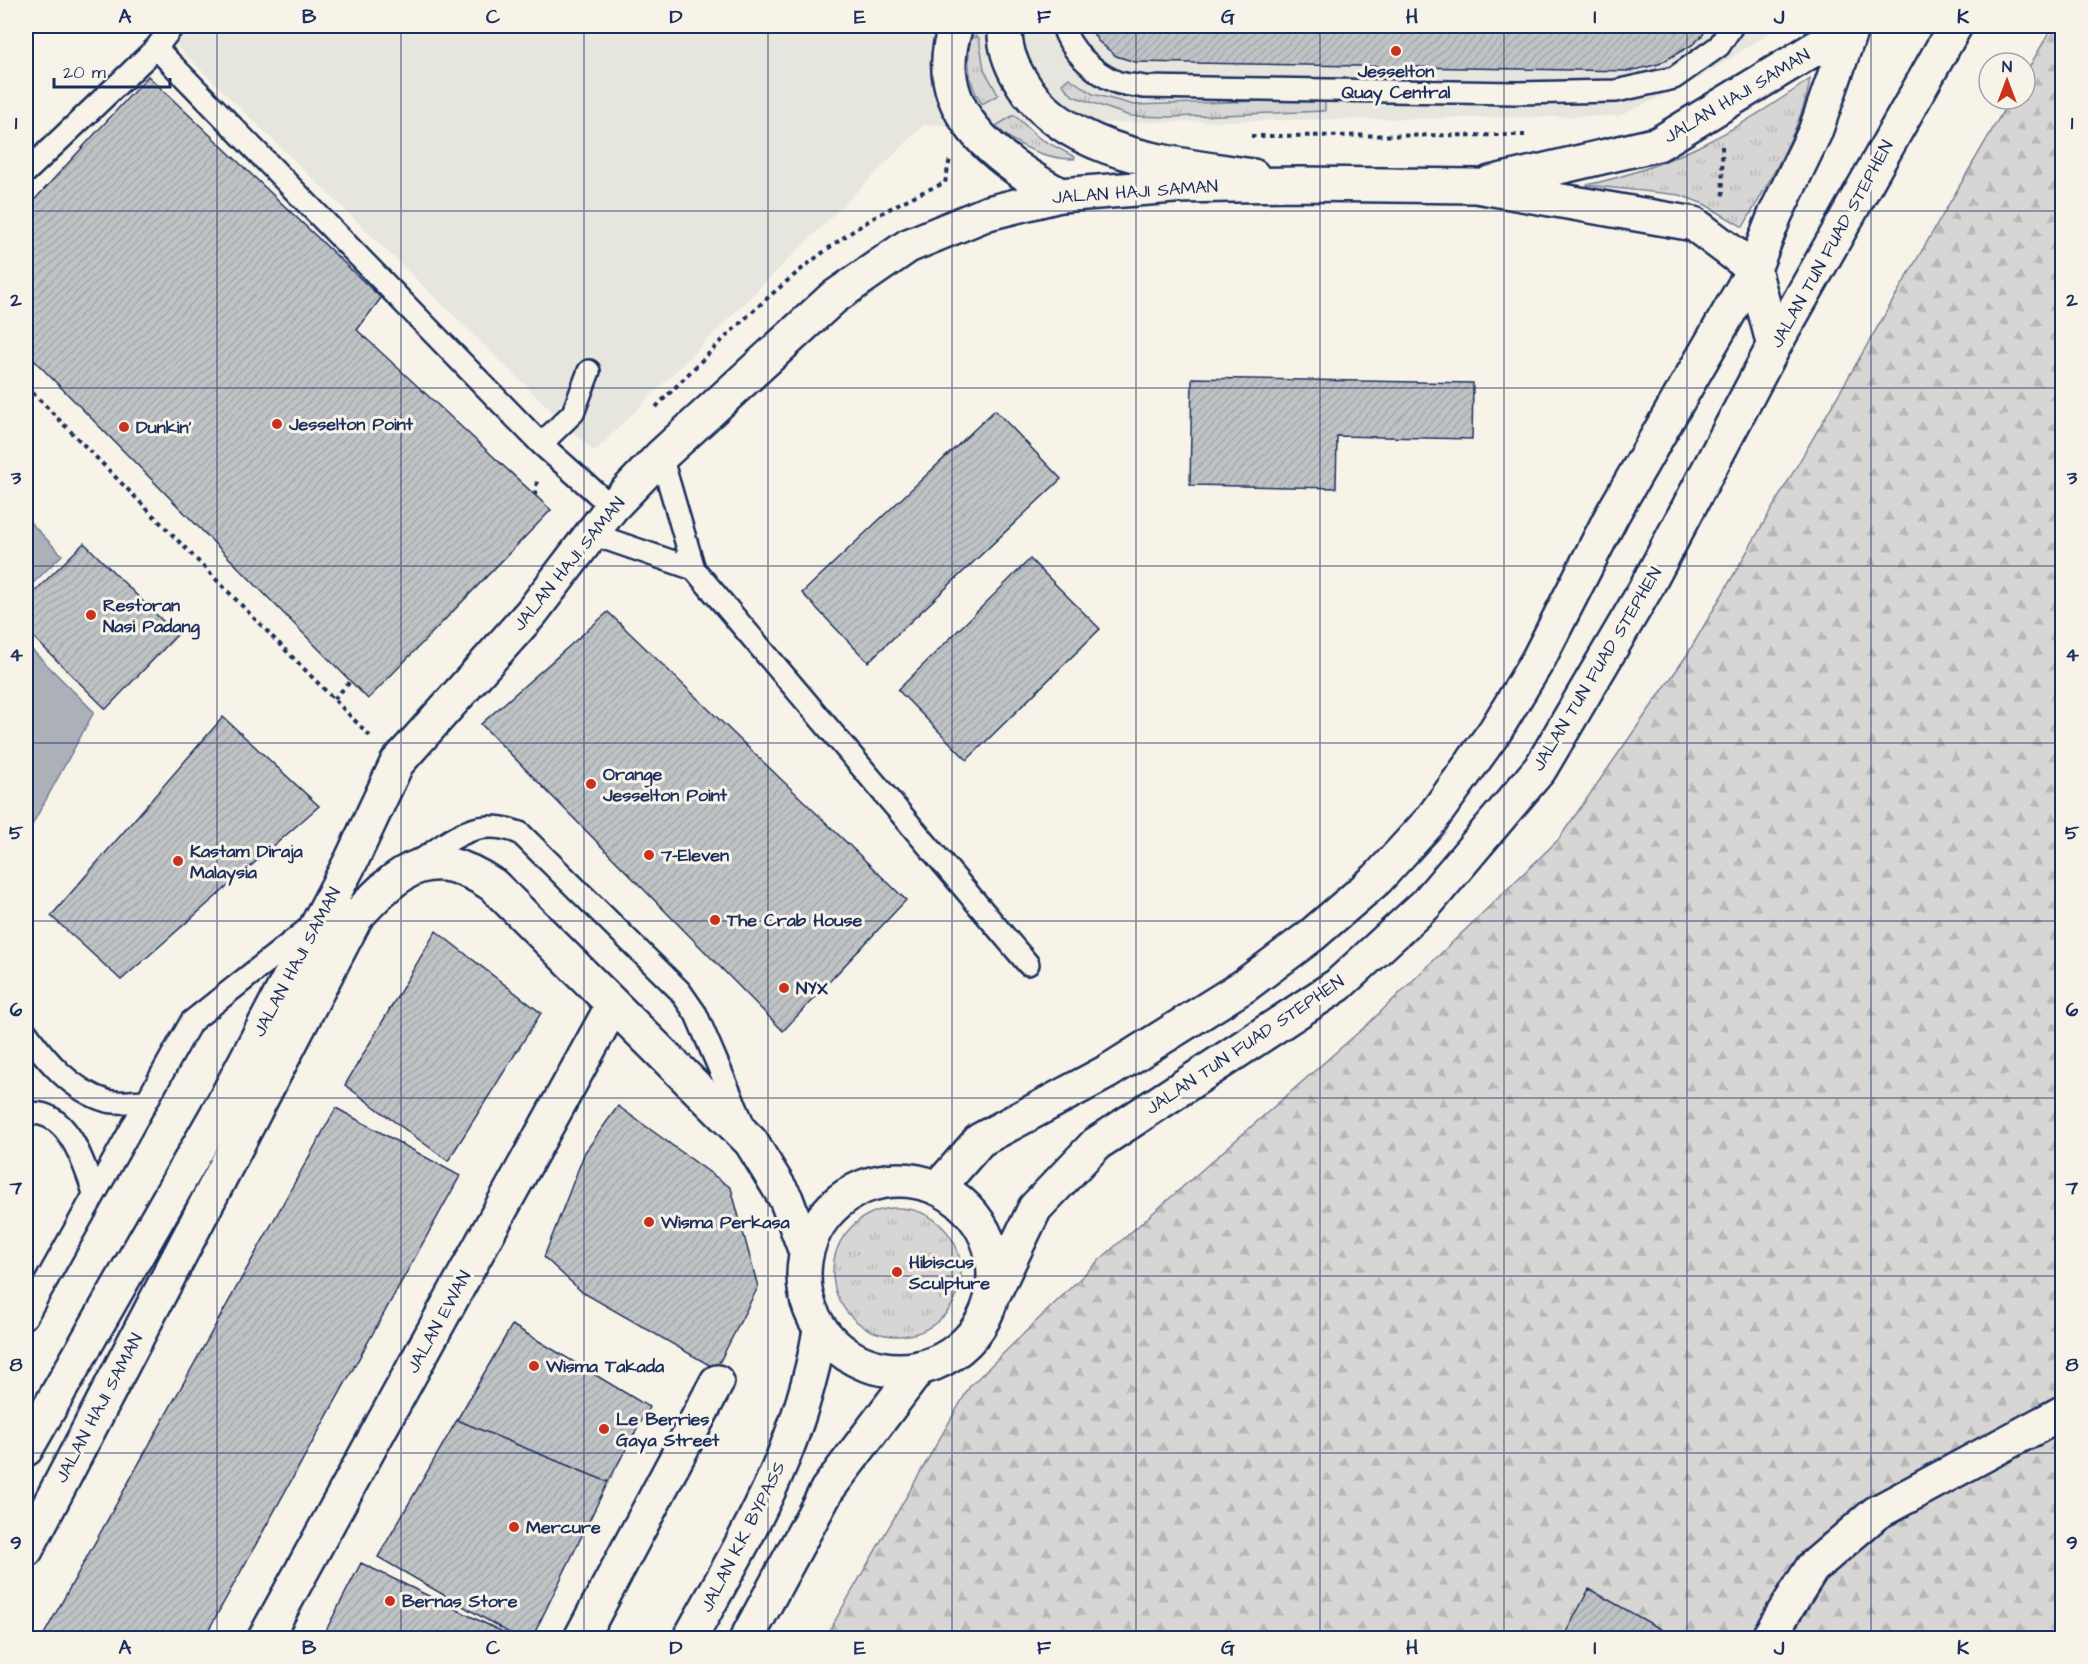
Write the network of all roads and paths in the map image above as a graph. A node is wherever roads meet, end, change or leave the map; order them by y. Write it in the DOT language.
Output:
graph roads {
  1 [pos="173,26"];
  2 [pos="956,26"];
  3 [pos="1005,26"];
  4 [pos="1063,26"];
  5 [pos="1732,26"];
  6 [pos="1852,26"];
  7 [pos="1955,26"];
  8 [pos="156,48"];
  9 [pos="1722,136"];
  10 [pos="26,171"];
  11 [pos="1300,184"];
  12 [pos="1476,186"];
  13 [pos="1060,195"];
  14 [pos="1723,205"];
  15 [pos="1754,269"];
  16 [pos="1774,346"];
  17 [pos="589,371"];
  18 [pos="26,386"];
  19 [pos="541,444"];
  20 [pos="661,456"];
  21 [pos="612,507"];
  22 [pos="592,534"];
  23 [pos="694,569"];
  24 [pos="350,682"];
  25 [pos="334,699"];
  26 [pos="397,763"];
  27 [pos="407,869"];
  28 [pos="319,921"];
  29 [pos="1028,964"];
  30 [pos="613,1005"];
  31 [pos="26,1032"];
  32 [pos="145,1101"];
  33 [pos="26,1114"];
  34 [pos="751,1142"];
  35 [pos="939,1187"];
  36 [pos="94,1193"];
  37 [pos="806,1252"];
  38 [pos="995,1291"];
  39 [pos="26,1317"];
  40 [pos="820,1330"];
  41 [pos="919,1368"];
  42 [pos="717,1382"];
  43 [pos="2062,1413"];
  44 [pos="26,1449"];
  45 [pos="26,1550"];
  46 [pos="265,1638"];
  47 [pos="580,1638"];
  48 [pos="690,1638"];
  49 [pos="747,1638"];
  50 [pos="1768,1638"];
  1 -- 8 [label="lane"];
  2 -- 13 [label="main road"];
  3 -- 11 [label="main road"];
  4 -- 5 [label="lane"];
  6 -- 12 [label="main road, JALAN HAJI SAMAN"];
  6 -- 15 [label="main road"];
  7 -- 16 [label="main road, JALAN TUN FUAD STEPHEN"];
  8 -- 10 [label="lane"];
  8 -- 19 [label="lane"];
  9 -- 14 [label="path"];
  11 -- 12 [label="main road, JALAN HAJI SAMAN"];
  11 -- 13 [label="main road, JALAN HAJI SAMAN"];
  12 -- 15 [label="main road, JALAN HAJI SAMAN"];
  13 -- 20 [label="main road, JALAN HAJI SAMAN"];
  15 -- 16 [label="main road"];
  15 -- 35 [label="main road"];
  16 -- 38 [label="main road, JALAN TUN FUAD STEPHEN"];
  17 -- 19 [label="lane"];
  18 -- 25 [label="path"];
  19 -- 21 [label="lane"];
  20 -- 21 [label="main road, JALAN HAJI SAMAN"];
  20 -- 23 [label="lane"];
  21 -- 22 [label="main road, JALAN HAJI SAMAN"];
  22 -- 23 [label="lane"];
  22 -- 26 [label="main road, JALAN HAJI SAMAN"];
  23 -- 29 [label="lane"];
  24 -- 25 [label="path"];
  25 -- 26 [label="path"];
  26 -- 28 [label="main road, JALAN HAJI SAMAN"];
  27 -- 30 [label="main road, JALAN HAJI SAMAN"];
  27 -- 34 [label="lane"];
  27 -- 45 [label="main road, JALAN HAJI SAMAN"];
  28 -- 32 [label="lane"];
  28 -- 44 [label="main road, JALAN HAJI SAMAN"];
  30 -- 34 [label="main road, JALAN HAJI SAMAN"];
  30 -- 46 [label="main road, JALAN EWAN"];
  31 -- 32 [label="lane"];
  32 -- 36 [label="lane"];
  33 -- 36 [label="lane"];
  34 -- 37 [label="main road, JALAN HAJI SAMAN"];
  35 -- 37 [label="main road"];
  35 -- 38 [label="main road"];
  36 -- 39 [label="lane"];
  37 -- 40 [label="main road"];
  38 -- 41 [label="main road"];
  40 -- 41 [label="main road"];
  40 -- 48 [label="main road, JALAN K.K. BYPASS"];
  41 -- 49 [label="main road"];
  42 -- 47 [label="main road"];
  43 -- 50 [label="main road"];
}
